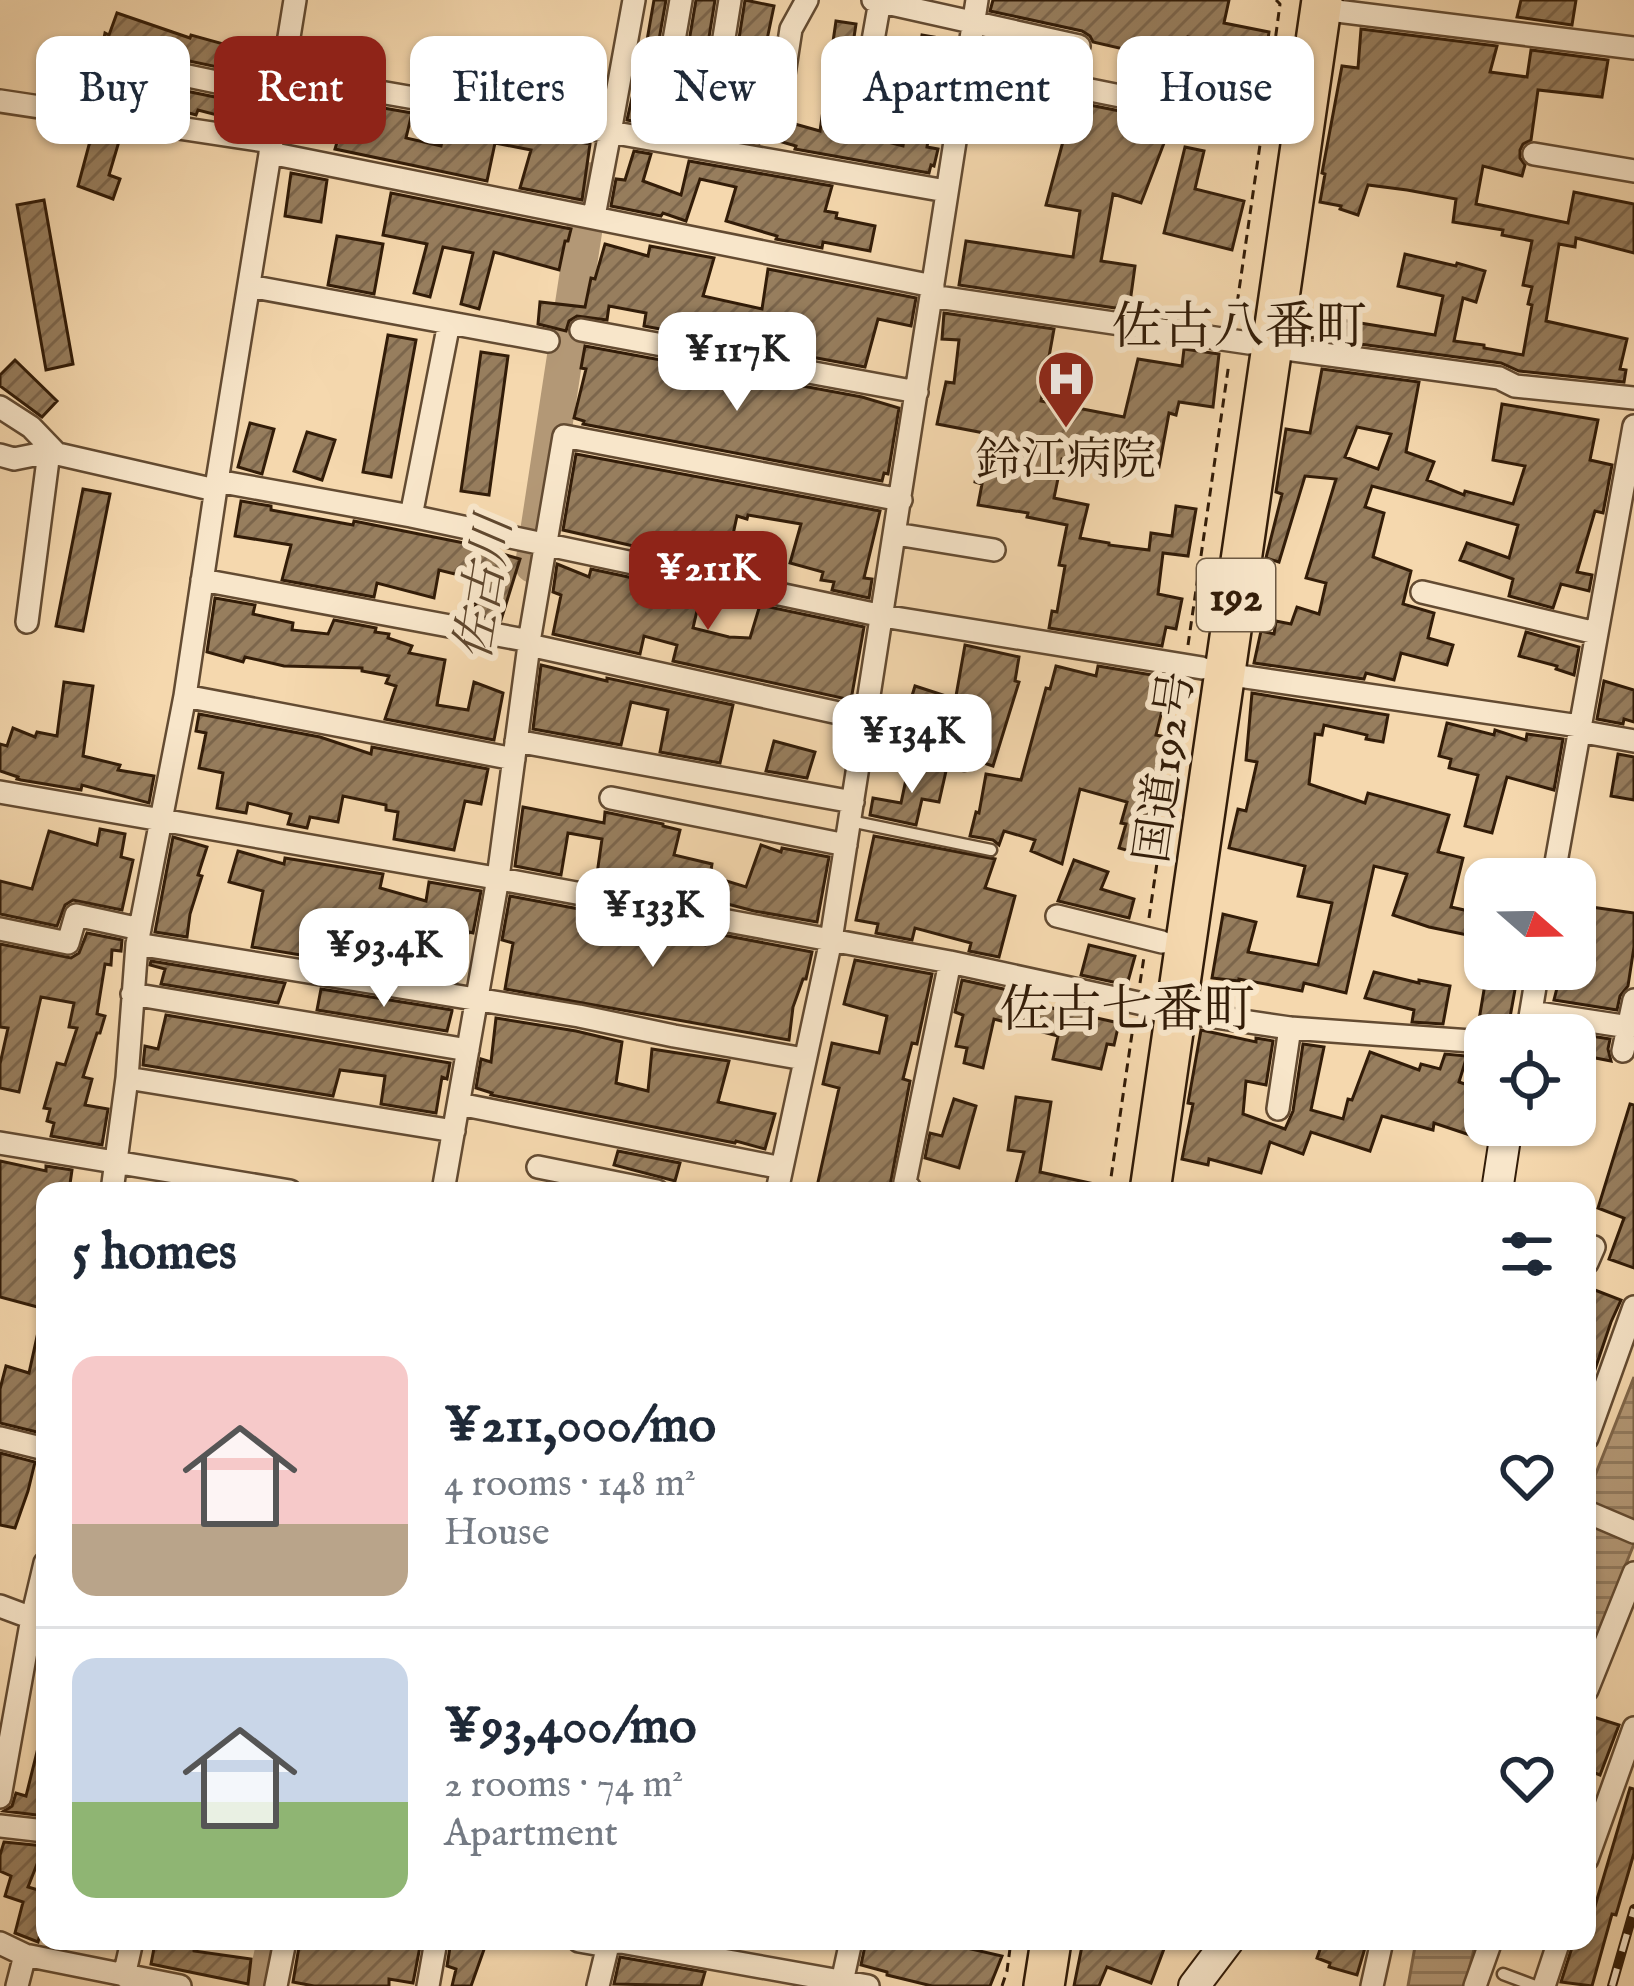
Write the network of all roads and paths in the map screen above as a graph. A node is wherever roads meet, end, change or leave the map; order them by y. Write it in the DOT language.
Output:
graph roads {
  1 [pos="295,0"];
  2 [pos="634,0"];
  3 [pos="681,0"];
  4 [pos="730,0"];
  5 [pos="807,0"];
  6 [pos="1276,0"];
  7 [pos="876,1"];
  8 [pos="1313,2"];
  9 [pos="975,10"];
  10 [pos="289,36"];
  11 [pos="675,36"];
  12 [pos="724,36"];
  13 [pos="790,36"];
  14 [pos="871,36"];
  15 [pos="1050,36"];
  16 [pos="1634,48"];
  17 [pos="0,101"];
  18 [pos="607,118"];
  19 [pos="607,132"];
  20 [pos="271,144"];
  21 [pos="602,144"];
  22 [pos="953,144"];
  23 [pos="271,147"];
  24 [pos="1534,154"];
  25 [pos="1634,171"];
  26 [pos="946,191"];
  27 [pos="588,215"];
  28 [pos="249,286"];
  29 [pos="932,291"];
  30 [pos="449,323"];
  31 [pos="581,330"];
  32 [pos="548,341"];
  33 [pos="1250,343"];
  34 [pos="917,392"];
  35 [pos="1634,398"];
  36 [pos="0,406"];
  37 [pos="1634,426"];
  38 [pos="53,453"];
  39 [pos="0,455"];
  40 [pos="216,486"];
  41 [pos="902,500"];
  42 [pos="411,516"];
  43 [pos="896,534"];
  44 [pos="538,543"];
  45 [pos="994,550"];
  46 [pos="202,580"];
  47 [pos="1422,592"];
  48 [pos="884,616"];
  49 [pos="27,622"];
  50 [pos="1596,634"];
  51 [pos="525,641"];
  52 [pos="1204,669"];
  53 [pos="185,696"];
  54 [pos="866,719"];
  55 [pos="1578,729"];
  56 [pos="1634,741"];
  57 [pos="862,746"];
  58 [pos="509,753"];
  59 [pos="964,765"];
  60 [pos="0,792"];
  61 [pos="611,798"];
  62 [pos="852,812"];
  63 [pos="161,818"];
  64 [pos="846,845"];
  65 [pos="992,850"];
  66 [pos="1556,858"];
  67 [pos="492,877"];
  68 [pos="1057,916"];
  69 [pos="0,929"];
  70 [pos="139,936"];
  71 [pos="831,940"];
  72 [pos="1154,941"];
  73 [pos="950,962"];
  74 [pos="132,994"];
  75 [pos="471,999"];
  76 [pos="1634,1000"];
  77 [pos="1150,1005"];
  78 [pos="1596,1026"];
  79 [pos="1629,1027"];
  80 [pos="1290,1028"];
  81 [pos="1464,1040"];
  82 [pos="461,1049"];
  83 [pos="1624,1052"];
  84 [pos="805,1059"];
  85 [pos="127,1078"];
  86 [pos="459,1104"];
  87 [pos="1278,1108"];
  88 [pos="447,1130"];
  89 [pos="0,1143"];
  90 [pos="1504,1146"];
  91 [pos="116,1161"];
  92 [pos="538,1167"];
  93 [pos="782,1168"];
  94 [pos="113,1182"];
  95 [pos="238,1182"];
  96 [pos="444,1182"];
  97 [pos="612,1182"];
  98 [pos="779,1182"];
  99 [pos="905,1182"];
  100 [pos="1111,1182"];
  101 [pos="1127,1182"];
  102 [pos="1150,1182"];
  103 [pos="1498,1182"];
  104 [pos="1634,1307"];
  105 [pos="1596,1413"];
  106 [pos="0,1438"];
  107 [pos="36,1447"];
  108 [pos="1596,1516"];
  109 [pos="1634,1532"];
  110 [pos="1634,1573"];
  111 [pos="36,1601"];
  112 [pos="0,1606"];
  113 [pos="32,1618"];
  114 [pos="1596,1668"];
  115 [pos="6,1722"];
  116 [pos="1634,1728"];
  117 [pos="0,1797"];
  118 [pos="0,1826"];
  119 [pos="36,1830"];
  120 [pos="1596,1833"];
  121 [pos="0,1943"];
  122 [pos="131,1950"];
  123 [pos="283,1950"];
  124 [pos="434,1950"];
  125 [pos="607,1950"];
  126 [pos="705,1950"];
  127 [pos="849,1950"];
  128 [pos="1010,1950"];
  129 [pos="1025,1950"];
  130 [pos="1050,1950"];
  131 [pos="1221,1950"];
  132 [pos="1380,1950"];
  133 [pos="1488,1950"];
  134 [pos="1556,1950"];
  135 [pos="25,1955"];
  136 [pos="69,1964"];
  137 [pos="1503,1975"];
  138 [pos="128,1980"];
  139 [pos="842,1982"];
  140 [pos="17,1986"];
  141 [pos="180,1986"];
  142 [pos="276,1986"];
  143 [pos="428,1986"];
  144 [pos="598,1986"];
  145 [pos="868,1986"];
  146 [pos="1002,1986"];
  147 [pos="1020,1986"];
  148 [pos="1044,1986"];
  149 [pos="1194,1986"];
  150 [pos="1372,1986"];
  151 [pos="1474,1986"];
  152 [pos="1535,1986"];
  153 [pos="1544,1986"];
  1 -- 10 [label="street"];
  2 -- 18 [label="street"];
  3 -- 11 [label="street"];
  4 -- 12 [label="street"];
  5 -- 13 [label="street"];
  6 -- 33 [label="path"];
  7 -- 9 [label="street"];
  7 -- 14 [label="street"];
  8 -- 16 [label="street"];
  8 -- 33 [label="highway, 国道192号 / 192"];
  9 -- 15 [label="street"];
  17 -- 23 [label="street"];
  19 -- 26 [label="street"];
  20 -- 23 [label="street"];
  21 -- 27 [label="street"];
  22 -- 26 [label="street"];
  23 -- 27 [label="street"];
  23 -- 28 [label="street"];
  24 -- 25 [label="street"];
  26 -- 29 [label="street"];
  27 -- 29 [label="street"];
  28 -- 30 [label="street"];
  28 -- 40 [label="street"];
  29 -- 33 [label="street"];
  29 -- 34 [label="street"];
  30 -- 32 [label="street"];
  30 -- 42 [label="street"];
  31 -- 34 [label="street"];
  33 -- 35 [label="street"];
  33 -- 52 [label="highway, 国道192号 / 192"];
  33 -- 52 [label="path"];
  34 -- 41 [label="street"];
  36 -- 38 [label="street"];
  37 -- 50 [label="street"];
  38 -- 39 [label="street"];
  38 -- 40 [label="street"];
  38 -- 49 [label="street"];
  40 -- 42 [label="street"];
  40 -- 46 [label="street"];
  41 -- 43 [label="street"];
  41 -- 44 [label="street"];
  42 -- 44 [label="street"];
  43 -- 45 [label="street"];
  43 -- 48 [label="street"];
  44 -- 48 [label="street"];
  44 -- 51 [label="street"];
  46 -- 51 [label="street"];
  46 -- 53 [label="street"];
  47 -- 50 [label="street"];
  48 -- 52 [label="street"];
  48 -- 54 [label="street"];
  50 -- 55 [label="street"];
  51 -- 54 [label="street"];
  51 -- 58 [label="street"];
  52 -- 55 [label="street"];
  52 -- 72 [label="highway, 国道192号 / 192"];
  52 -- 72 [label="path"];
  52 -- 77 [label="highway, 国道192号 / 192"];
  53 -- 58 [label="street"];
  53 -- 63 [label="street"];
  54 -- 57 [label="street"];
  55 -- 56 [label="street"];
  55 -- 66 [label="street"];
  57 -- 59 [label="lane"];
  57 -- 62 [label="street"];
  58 -- 62 [label="street"];
  58 -- 67 [label="street"];
  60 -- 63 [label="street"];
  61 -- 64 [label="street"];
  62 -- 64 [label="street"];
  62 -- 65 [label="lane"];
  63 -- 67 [label="street"];
  63 -- 70 [label="street"];
  64 -- 71 [label="street"];
  67 -- 71 [label="street"];
  67 -- 75 [label="street"];
  68 -- 72 [label="street"];
  69 -- 70 [label="street"];
  70 -- 74 [label="street"];
  70 -- 75 [label="street"];
  71 -- 73 [label="street"];
  71 -- 84 [label="street"];
  72 -- 77 [label="highway, 国道192号 / 192"];
  72 -- 77 [label="path"];
  73 -- 77 [label="street"];
  73 -- 99 [label="street"];
  74 -- 82 [label="street"];
  74 -- 85 [label="street"];
  75 -- 82 [label="street"];
  75 -- 84 [label="street"];
  76 -- 79 [label="street"];
  77 -- 80 [label="street"];
  77 -- 100 [label="path"];
  77 -- 101 [label="highway, 国道192号 / 192"];
  77 -- 102 [label="highway, 国道192号 / 192"];
  78 -- 79 [label="street"];
  79 -- 83 [label="street"];
  80 -- 81 [label="street"];
  80 -- 87 [label="street"];
  82 -- 86 [label="street"];
  84 -- 93 [label="street"];
  85 -- 88 [label="street"];
  85 -- 91 [label="street"];
  86 -- 88 [label="street"];
  86 -- 93 [label="street"];
  88 -- 96 [label="street"];
  89 -- 91 [label="street"];
  90 -- 103 [label="street"];
  91 -- 94 [label="street"];
  91 -- 95 [label="street"];
  92 -- 97 [label="street"];
  93 -- 98 [label="street"];
  104 -- 105 [label="street"];
  106 -- 107 [label="street"];
  108 -- 109 [label="street"];
  110 -- 114 [label="street"];
  111 -- 113 [label="street"];
  112 -- 113 [label="street"];
  113 -- 115 [label="street"];
  115 -- 117 [label="street"];
  116 -- 120 [label="street"];
  118 -- 119 [label="street"];
  121 -- 135 [label="street"];
  122 -- 138 [label="street"];
  123 -- 142 [label="street"];
  124 -- 143 [label="street"];
  125 -- 144 [label="street"];
  126 -- 139 [label="street"];
  127 -- 139 [label="street"];
  128 -- 146 [label="path"];
  129 -- 147 [label="highway"];
  130 -- 148 [label="highway"];
  131 -- 149 [label="street"];
  132 -- 150 [label="street"];
  133 -- 151 [label="street"];
  134 -- 153 [label="street"];
  135 -- 136 [label="street"];
  135 -- 140 [label="street"];
  136 -- 138 [label="street"];
  137 -- 152 [label="lane"];
  138 -- 141 [label="street"];
  139 -- 145 [label="street"];
}
